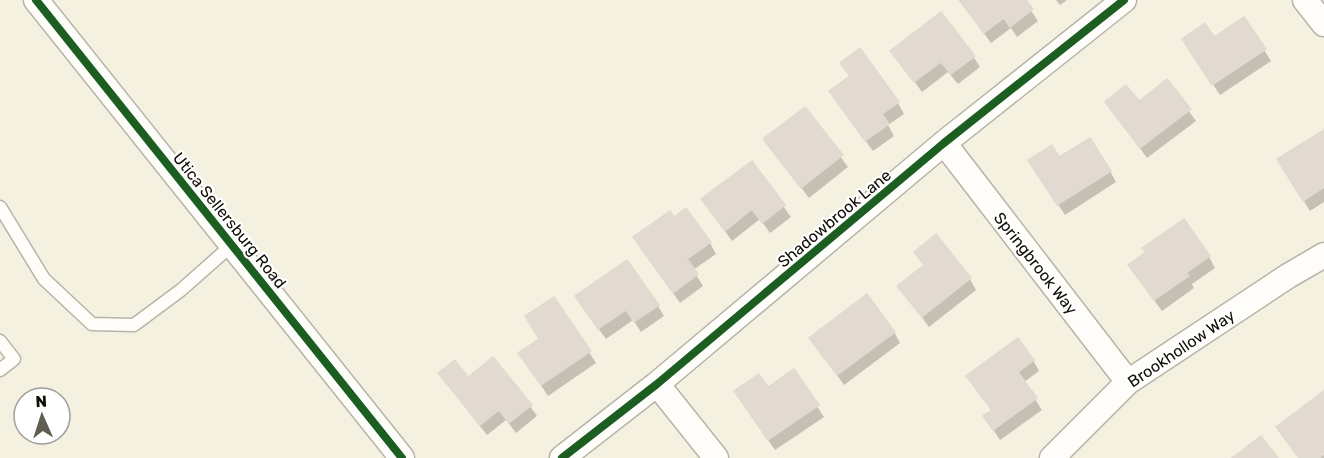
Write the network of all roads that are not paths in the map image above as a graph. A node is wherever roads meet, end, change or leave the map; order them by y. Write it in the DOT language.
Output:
graph roads {
  1 [pos="36,0"];
  2 [pos="1124,0"];
  3 [pos="1305,0"];
  4 [pos="1324,24"];
  5 [pos="944,143"];
  6 [pos="0,207"];
  7 [pos="232,244"];
  8 [pos="1324,255"];
  9 [pos="0,341"];
  10 [pos="0,370"];
  11 [pos="1128,382"];
  12 [pos="657,384"];
  13 [pos="402,458"];
  14 [pos="561,458"];
  15 [pos="716,458"];
  16 [pos="1052,458"];
  1 -- 7 [label="street, Utica Sellersburg Road"];
  2 -- 5 [label="street, Shadowbrook Lane"];
  3 -- 4 [label="street"];
  5 -- 11 [label="street, Springbrook Way"];
  5 -- 12 [label="street, Shadowbrook Lane"];
  6 -- 7 [label="lane"];
  7 -- 13 [label="street, Utica Sellersburg Road"];
  8 -- 11 [label="street, Brookhollow Way"];
  9 -- 10 [label="lane"];
  11 -- 16 [label="street, Brookhollow Way"];
  12 -- 14 [label="street, Shadowbrook Lane"];
  12 -- 15 [label="street"];
}
